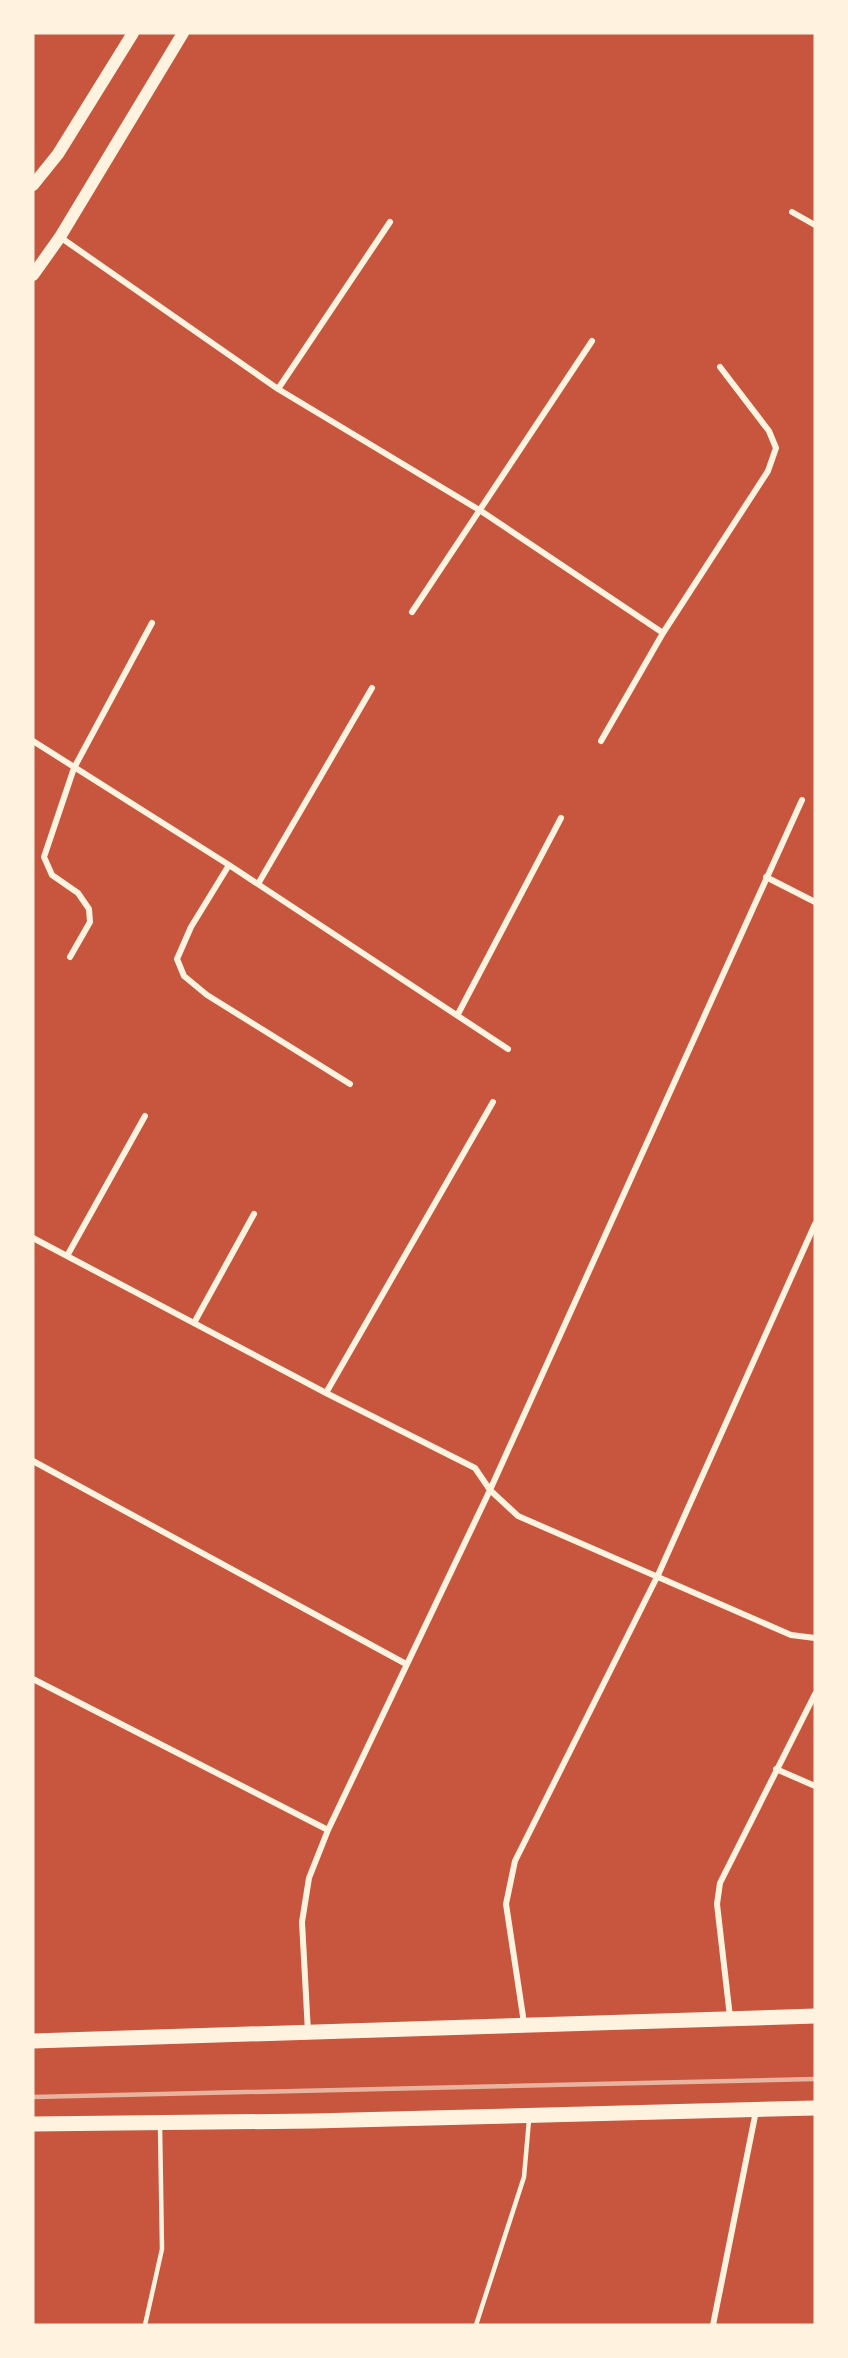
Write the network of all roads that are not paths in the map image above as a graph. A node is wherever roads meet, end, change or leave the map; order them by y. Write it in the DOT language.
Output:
graph roads {
  1 [pos="133,33"];
  2 [pos="183,33"];
  3 [pos="58,154"];
  4 [pos="33,170"];
  5 [pos="33,185"];
  6 [pos="792,212"];
  7 [pos="390,222"];
  8 [pos="815,225"];
  9 [pos="60,237"];
  10 [pos="33,275"];
  11 [pos="591,341"];
  12 [pos="720,368"];
  13 [pos="278,389"];
  14 [pos="481,511"];
  15 [pos="412,612"];
  16 [pos="152,623"];
  17 [pos="663,633"];
  18 [pos="372,688"];
  19 [pos="33,741"];
  20 [pos="601,741"];
  21 [pos="74,768"];
  22 [pos="802,800"];
  23 [pos="561,818"];
  24 [pos="230,865"];
  25 [pos="766,877"];
  26 [pos="258,884"];
  27 [pos="815,902"];
  28 [pos="70,957"];
  29 [pos="458,1014"];
  30 [pos="508,1049"];
  31 [pos="350,1084"];
  32 [pos="493,1102"];
  33 [pos="144,1116"];
  34 [pos="254,1214"];
  35 [pos="815,1224"];
  36 [pos="33,1238"];
  37 [pos="67,1256"];
  38 [pos="194,1323"];
  39 [pos="326,1393"];
  40 [pos="33,1461"];
  41 [pos="490,1490"];
  42 [pos="658,1575"];
  43 [pos="815,1638"];
  44 [pos="406,1664"];
  45 [pos="33,1679"];
  46 [pos="815,1694"];
  47 [pos="776,1769"];
  48 [pos="815,1786"];
  49 [pos="328,1830"];
  50 [pos="815,2016"];
  51 [pos="730,2018"];
  52 [pos="524,2024"];
  53 [pos="309,2032"];
  54 [pos="33,2041"];
  55 [pos="815,2108"];
  56 [pos="756,2109"];
  57 [pos="530,2114"];
  58 [pos="160,2122"];
  59 [pos="33,2124"];
  60 [pos="145,2325"];
  61 [pos="476,2325"];
  62 [pos="713,2325"];
  1 -- 3 [label="main road"];
  2 -- 9 [label="main road"];
  3 -- 4 [label="main road"];
  3 -- 5 [label="main road"];
  6 -- 8 [label="street"];
  7 -- 13 [label="street"];
  9 -- 10 [label="main road"];
  9 -- 13 [label="street"];
  11 -- 14 [label="street"];
  12 -- 17 [label="street"];
  13 -- 14 [label="street"];
  14 -- 15 [label="street"];
  14 -- 17 [label="street"];
  16 -- 21 [label="street"];
  17 -- 20 [label="street"];
  18 -- 26 [label="street"];
  19 -- 21 [label="street"];
  21 -- 24 [label="street"];
  21 -- 28 [label="street"];
  22 -- 25 [label="street"];
  23 -- 29 [label="street"];
  24 -- 26 [label="street"];
  24 -- 31 [label="street"];
  25 -- 27 [label="street"];
  25 -- 41 [label="street"];
  26 -- 29 [label="street"];
  29 -- 30 [label="street"];
  32 -- 39 [label="street"];
  33 -- 37 [label="street"];
  34 -- 38 [label="street"];
  35 -- 42 [label="street"];
  36 -- 37 [label="street"];
  37 -- 38 [label="street"];
  38 -- 39 [label="street"];
  39 -- 41 [label="street"];
  40 -- 44 [label="street"];
  41 -- 42 [label="street"];
  41 -- 44 [label="street"];
  42 -- 43 [label="street"];
  42 -- 52 [label="street"];
  44 -- 49 [label="street"];
  45 -- 49 [label="street"];
  46 -- 47 [label="street"];
  47 -- 48 [label="street"];
  47 -- 51 [label="street"];
  49 -- 53 [label="street"];
  50 -- 51 [label="main road"];
  51 -- 52 [label="main road"];
  52 -- 53 [label="main road"];
  53 -- 54 [label="main road"];
  55 -- 56 [label="main road"];
  56 -- 57 [label="main road"];
  56 -- 62 [label="street"];
  57 -- 58 [label="main road"];
  57 -- 61 [label="lane"];
  58 -- 59 [label="main road"];
  58 -- 60 [label="lane"];
}
